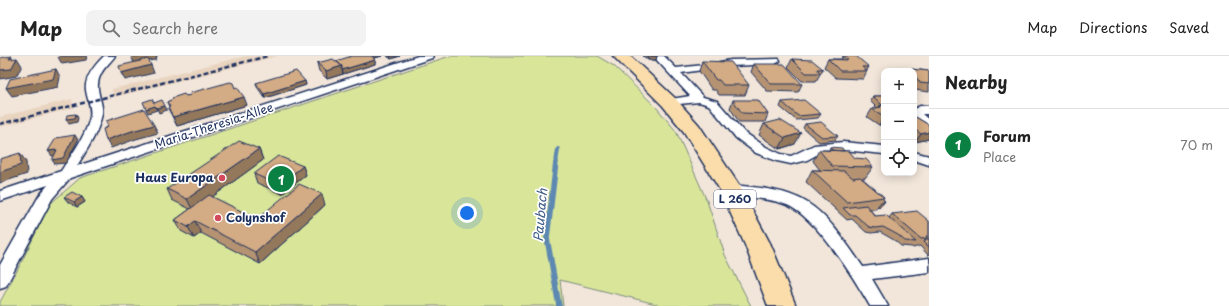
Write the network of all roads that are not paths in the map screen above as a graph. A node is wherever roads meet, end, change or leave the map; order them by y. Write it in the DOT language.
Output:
graph roads {
  1 [pos="110,56"];
  2 [pos="428,56"];
  3 [pos="621,56"];
  4 [pos="658,56"];
  5 [pos="775,61"];
  6 [pos="673,71"];
  7 [pos="699,99"];
  8 [pos="669,102"];
  9 [pos="929,110"];
  10 [pos="929,125"];
  11 [pos="881,150"];
  12 [pos="917,157"];
  13 [pos="929,161"];
  14 [pos="66,174"];
  15 [pos="731,190"];
  16 [pos="0,196"];
  17 [pos="929,265"];
  18 [pos="858,274"];
  19 [pos="0,281"];
  20 [pos="782,306"];
  21 [pos="879,306"];
  1 -- 14 [label="street"];
  2 -- 14 [label="street, Maria-Theresia-Allee"];
  3 -- 8 [label="main road, L 260"];
  4 -- 6 [label="street"];
  5 -- 6 [label="street"];
  6 -- 7 [label="street"];
  7 -- 8 [label="street"];
  7 -- 11 [label="street"];
  8 -- 15 [label="main road, L 260"];
  9 -- 10 [label="street"];
  12 -- 13 [label="street"];
  14 -- 16 [label="street, Maria-Theresia-Allee"];
  14 -- 19 [label="street"];
  15 -- 18 [label="street"];
  15 -- 20 [label="main road, L 260"];
  17 -- 18 [label="street"];
  18 -- 21 [label="street"];
}
